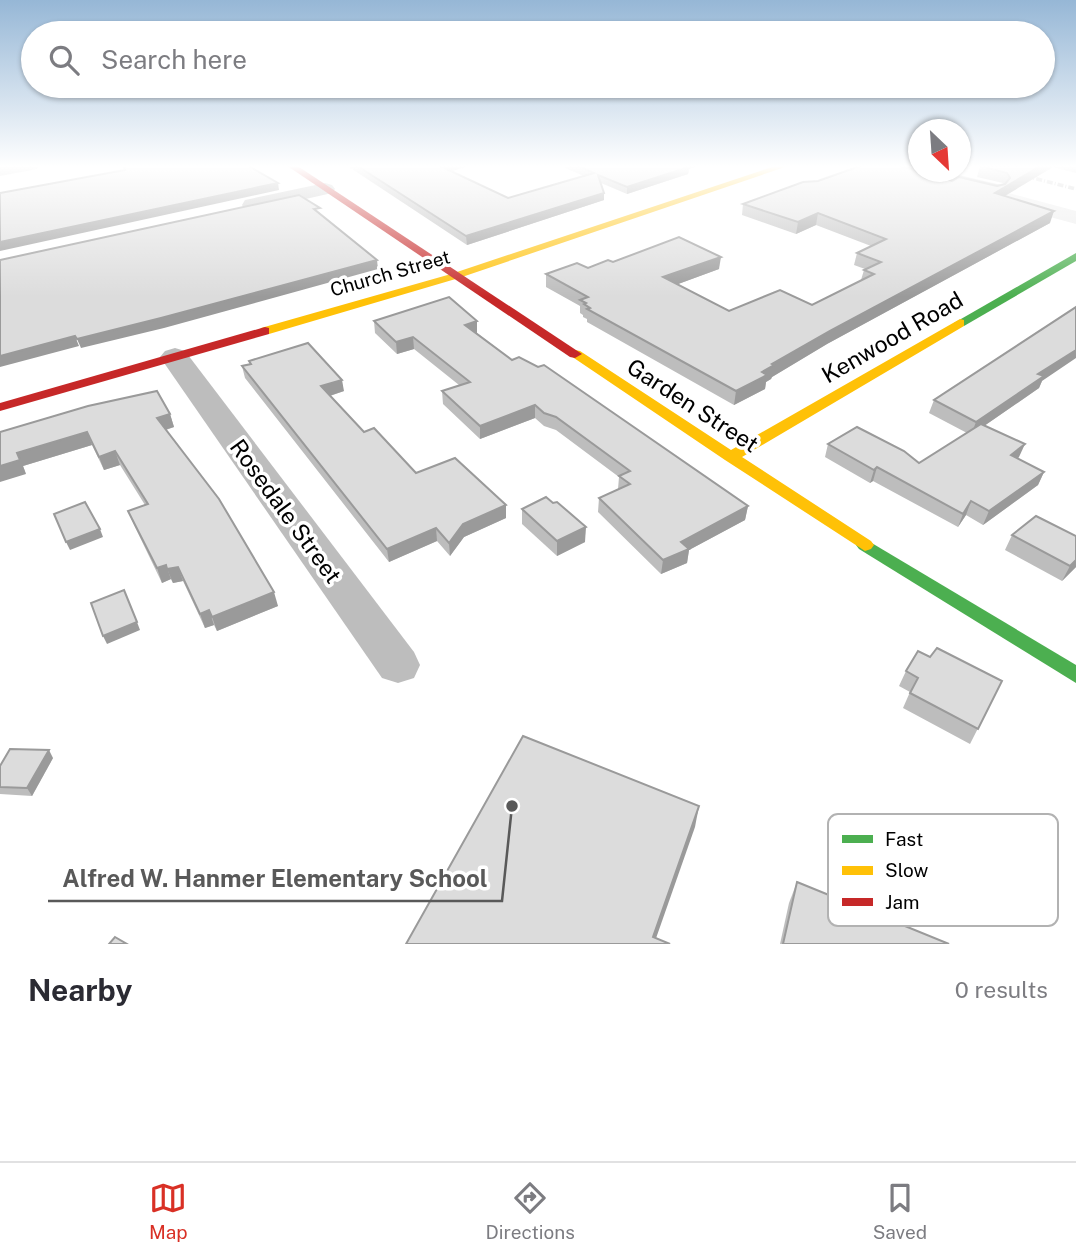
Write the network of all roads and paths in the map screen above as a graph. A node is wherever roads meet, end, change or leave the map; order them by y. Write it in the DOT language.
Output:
graph roads {
  1 [pos="234,209"];
  2 [pos="355,209"];
  3 [pos="655,209"];
  4 [pos="230,210"];
  5 [pos="1076,256"];
  6 [pos="455,276"];
  7 [pos="175,357"];
  8 [pos="0,407"];
  9 [pos="730,457"];
  10 [pos="398,665"];
  11 [pos="1076,675"];
  1 -- 4 [label="street"];
  2 -- 6 [label="street, Garden Street"];
  3 -- 6 [label="street, Church Street"];
  5 -- 9 [label="street, Kenwood Road"];
  6 -- 7 [label="street, Church Street"];
  6 -- 9 [label="street, Garden Street"];
  7 -- 8 [label="street, Church Street"];
  7 -- 10 [label="street, Rosedale Street"];
  9 -- 11 [label="street, Garden Street"];
}
